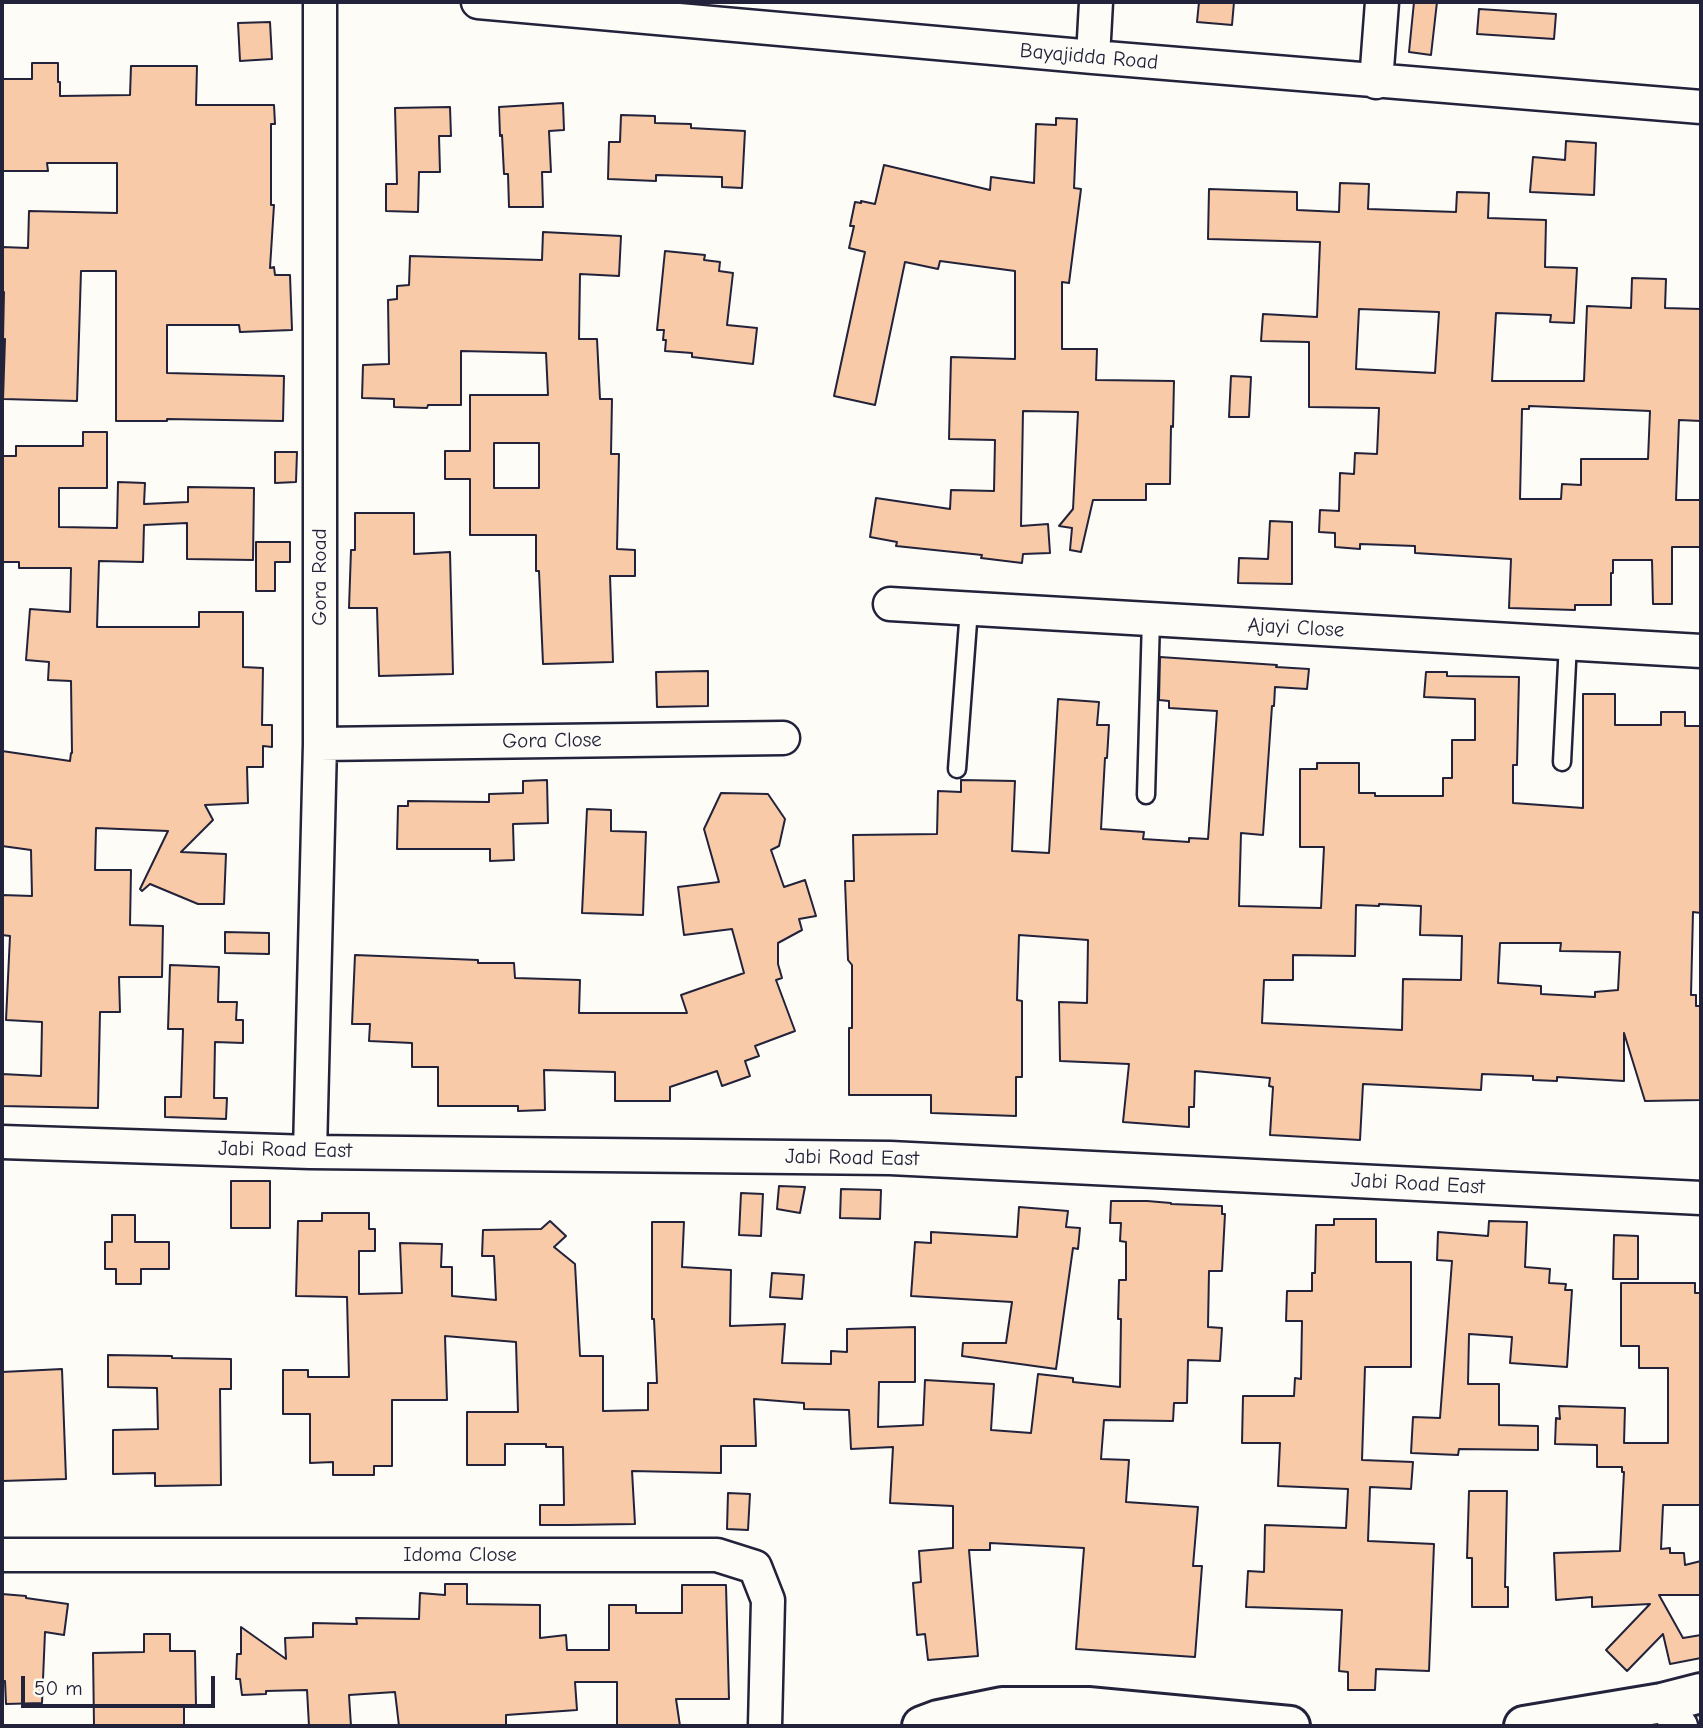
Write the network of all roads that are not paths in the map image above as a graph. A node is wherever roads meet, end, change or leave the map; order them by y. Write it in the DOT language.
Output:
graph roads {
  1 [pos="320,2"];
  2 [pos="478,2"];
  3 [pos="1096,2"];
  4 [pos="1382,2"];
  5 [pos="1093,57"];
  6 [pos="1377,82"];
  7 [pos="1701,107"];
  8 [pos="890,604"];
  9 [pos="969,609"];
  10 [pos="1151,619"];
  11 [pos="1568,643"];
  12 [pos="1701,651"];
  13 [pos="783,738"];
  14 [pos="320,744"];
  15 [pos="1562,762"];
  16 [pos="957,769"];
  17 [pos="1146,795"];
  18 [pos="2,1142"];
  19 [pos="310,1152"];
  20 [pos="1701,1198"];
  21 [pos="2,1555"];
  22 [pos="1701,1693"];
  23 [pos="1671,1715"];
  24 [pos="1162,1720"];
  25 [pos="765,1726"];
  26 [pos="922,1726"];
  27 [pos="1290,1726"];
  28 [pos="1524,1726"];
  1 -- 14 [label="street, Gora Road"];
  2 -- 5 [label="street, Bayajidda Road"];
  3 -- 5 [label="street"];
  4 -- 6 [label="street"];
  5 -- 6 [label="street, Bayajidda Road"];
  6 -- 7 [label="street, Bayajidda Road"];
  8 -- 9 [label="street, Ajayi Close"];
  9 -- 10 [label="street, Ajayi Close"];
  9 -- 16 [label="lane"];
  10 -- 11 [label="street, Ajayi Close"];
  10 -- 17 [label="lane"];
  11 -- 12 [label="street, Ajayi Close"];
  11 -- 15 [label="lane"];
  13 -- 14 [label="street, Gora Close"];
  14 -- 19 [label="street, Gora Road"];
  18 -- 19 [label="street, Jabi Road East"];
  19 -- 20 [label="street, Jabi Road East"];
  21 -- 25 [label="street, Idoma Close"];
  22 -- 23 [label="street"];
  23 -- 28 [label="street"];
  24 -- 26 [label="street"];
  24 -- 27 [label="street"];
}
